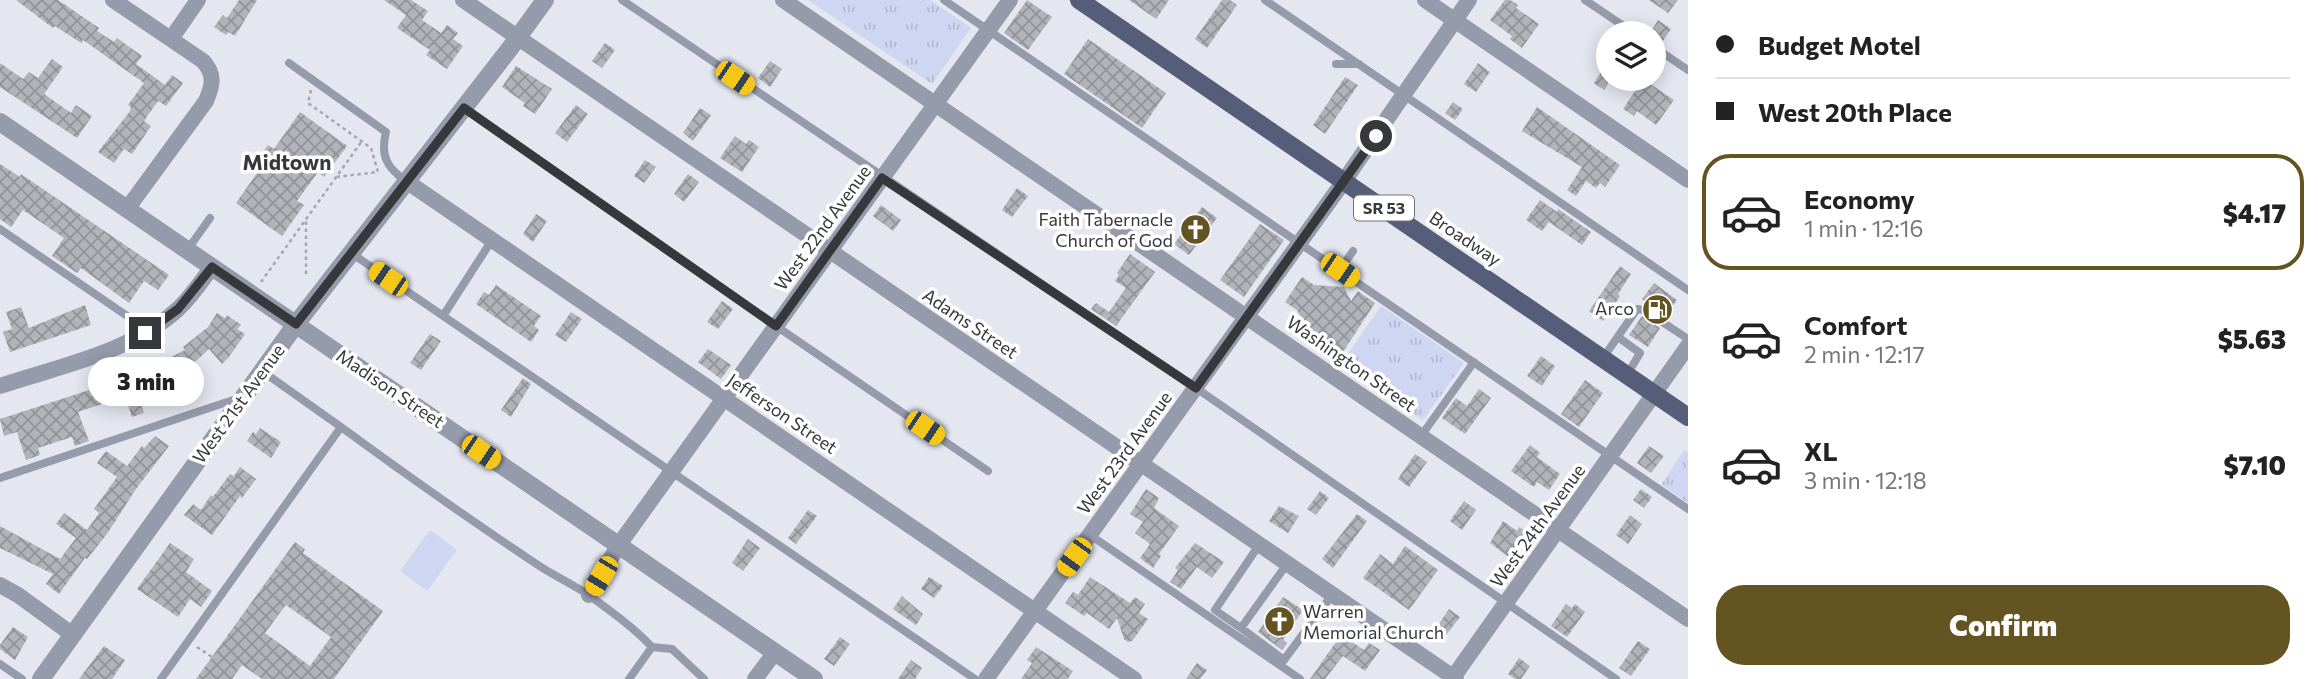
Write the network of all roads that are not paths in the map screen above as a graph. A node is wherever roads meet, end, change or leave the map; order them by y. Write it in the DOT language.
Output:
graph roads {
  1 [pos="113,0"];
  2 [pos="198,0"];
  3 [pos="463,0"];
  4 [pos="545,0"];
  5 [pos="622,0"];
  6 [pos="783,0"];
  7 [pos="944,0"];
  8 [pos="1010,0"];
  9 [pos="1079,0"];
  10 [pos="1265,0"];
  11 [pos="1425,0"];
  12 [pos="1469,0"];
  13 [pos="1585,0"];
  14 [pos="1455,20"];
  15 [pos="1616,21"];
  16 [pos="988,30"];
  17 [pos="517,38"];
  18 [pos="171,39"];
  19 [pos="1666,55"];
  20 [pos="289,63"];
  21 [pos="1336,64"];
  22 [pos="1359,64"];
  23 [pos="1688,70"];
  24 [pos="1404,95"];
  25 [pos="935,104"];
  26 [pos="464,108"];
  27 [pos="0,122"];
  28 [pos="882,178"];
  29 [pos="1688,180"];
  30 [pos="406,181"];
  31 [pos="1344,181"];
  32 [pos="127,209"];
  33 [pos="210,218"];
  34 [pos="0,229"];
  35 [pos="492,240"];
  36 [pos="1300,242"];
  37 [pos="187,250"];
  38 [pos="830,251"];
  39 [pos="1353,251"];
  40 [pos="351,253"];
  41 [pos="212,267"];
  42 [pos="1340,270"];
  43 [pos="1688,290"];
  44 [pos="443,316"];
  45 [pos="1246,316"];
  46 [pos="296,324"];
  47 [pos="776,326"];
  48 [pos="145,333"];
  49 [pos="1618,337"];
  50 [pos="1688,339"];
  51 [pos="1688,346"];
  52 [pos="1603,358"];
  53 [pos="1474,362"];
  54 [pos="262,371"];
  55 [pos="1627,375"];
  56 [pos="0,386"];
  57 [pos="1196,388"];
  58 [pos="1655,394"];
  59 [pos="243,397"];
  60 [pos="724,397"];
  61 [pos="1688,417"];
  62 [pos="341,427"];
  63 [pos="1422,436"];
  64 [pos="1611,456"];
  65 [pos="1141,464"];
  66 [pos="671,471"];
  67 [pos="988,471"];
  68 [pos="0,478"];
  69 [pos="1688,509"];
  70 [pos="1559,531"];
  71 [pos="1090,535"];
  72 [pos="1259,545"];
  73 [pos="618,546"];
  74 [pos="1287,564"];
  75 [pos="0,585"];
  76 [pos="1332,594"];
  77 [pos="589,595"];
  78 [pos="1506,604"];
  79 [pos="1035,611"];
  80 [pos="1688,619"];
  81 [pos="1241,628"];
  82 [pos="73,635"];
  83 [pos="652,647"];
  84 [pos="775,652"];
  85 [pos="0,664"];
  86 [pos="1453,678"];
  87 [pos="23,679"];
  88 [pos="41,679"];
  89 [pos="160,679"];
  90 [pos="629,679"];
  91 [pos="704,679"];
  92 [pos="755,679"];
  93 [pos="814,679"];
  94 [pos="975,679"];
  95 [pos="986,679"];
  96 [pos="1134,679"];
  97 [pos="1300,679"];
  98 [pos="1616,679"];
  1 -- 18 [label="street"];
  2 -- 18 [label="street"];
  3 -- 17 [label="street, Adams Street"];
  4 -- 17 [label="street, West 21st Avenue"];
  5 -- 28 [label="lane"];
  6 -- 25 [label="street, Washington Street"];
  7 -- 16 [label="lane"];
  8 -- 16 [label="street, West 22nd Avenue"];
  9 -- 31 [label="main road, Broadway / SR 53"];
  10 -- 22 [label="lane"];
  11 -- 14 [label="street"];
  12 -- 14 [label="street, West 23rd Avenue"];
  13 -- 15 [label="lane"];
  14 -- 24 [label="street, West 23rd Avenue"];
  14 -- 29 [label="street"];
  16 -- 25 [label="street, West 22nd Avenue"];
  16 -- 36 [label="lane"];
  17 -- 26 [label="street, West 21st Avenue"];
  17 -- 38 [label="street, Adams Street"];
  18 -- 32 [label="street"];
  19 -- 23 [label="lane"];
  20 -- 30 [label="lane"];
  21 -- 22 [label="lane"];
  22 -- 24 [label="lane"];
  24 -- 31 [label="street, West 23rd Avenue"];
  24 -- 43 [label="lane"];
  25 -- 28 [label="street, West 22nd Avenue"];
  25 -- 45 [label="street, Washington Street"];
  26 -- 30 [label="street, West 21st Avenue"];
  26 -- 47 [label="lane"];
  27 -- 32 [label="street, Madison Street"];
  28 -- 38 [label="street, West 22nd Avenue"];
  28 -- 57 [label="lane"];
  30 -- 35 [label="street, Jefferson Street"];
  30 -- 40 [label="street, West 21st Avenue"];
  31 -- 36 [label="street, West 23rd Avenue"];
  31 -- 52 [label="main road, Broadway / SR 53"];
  32 -- 37 [label="street, Madison Street"];
  33 -- 37 [label="lane"];
  34 -- 48 [label="lane"];
  35 -- 44 [label="lane"];
  35 -- 60 [label="street, Jefferson Street"];
  36 -- 42 [label="lane"];
  36 -- 45 [label="street, West 23rd Avenue"];
  37 -- 41 [label="street, Madison Street"];
  38 -- 47 [label="street, West 22nd Avenue"];
  38 -- 65 [label="street, Adams Street"];
  39 -- 42 [label="lane"];
  40 -- 44 [label="lane"];
  40 -- 46 [label="street, West 21st Avenue"];
  41 -- 46 [label="street, Madison Street"];
  41 -- 48 [label="street"];
  42 -- 53 [label="lane"];
  44 -- 66 [label="lane"];
  45 -- 57 [label="street, West 23rd Avenue"];
  45 -- 63 [label="street, Washington Street"];
  46 -- 54 [label="street, West 21st Avenue"];
  46 -- 73 [label="street, Madison Street"];
  47 -- 60 [label="street, West 22nd Avenue"];
  47 -- 67 [label="lane"];
  48 -- 56 [label="street"];
  49 -- 50 [label="lane"];
  49 -- 52 [label="lane"];
  49 -- 55 [label="lane"];
  51 -- 58 [label="street, West 24th Avenue"];
  52 -- 55 [label="main road, Broadway / SR 53"];
  53 -- 63 [label="lane"];
  53 -- 64 [label="lane"];
  54 -- 59 [label="street, West 21st Avenue"];
  54 -- 62 [label="lane"];
  55 -- 58 [label="main road, Broadway / SR 53"];
  57 -- 65 [label="street, West 23rd Avenue"];
  57 -- 78 [label="lane"];
  58 -- 61 [label="main road, Broadway / SR 53"];
  58 -- 64 [label="street, West 24th Avenue"];
  59 -- 68 [label="lane"];
  59 -- 82 [label="street, West 21st Avenue"];
  60 -- 66 [label="street, West 22nd Avenue"];
  60 -- 79 [label="street, Jefferson Street"];
  62 -- 77 [label="lane"];
  62 -- 89 [label="lane"];
  63 -- 70 [label="street, Washington Street"];
  64 -- 69 [label="lane"];
  64 -- 70 [label="street, West 24th Avenue"];
  65 -- 71 [label="street, West 23rd Avenue"];
  65 -- 72 [label="street, Adams Street"];
  66 -- 73 [label="street, West 22nd Avenue"];
  66 -- 94 [label="lane"];
  70 -- 78 [label="street, West 24th Avenue"];
  70 -- 80 [label="street, Washington Street"];
  71 -- 79 [label="street, West 23rd Avenue"];
  71 -- 97 [label="lane"];
  72 -- 74 [label="street, Adams Street"];
  72 -- 81 [label="lane"];
  73 -- 77 [label="street, West 22nd Avenue"];
  73 -- 84 [label="street, Madison Street"];
  74 -- 76 [label="street, Adams Street"];
  74 -- 81 [label="lane"];
  75 -- 82 [label="street"];
  76 -- 81 [label="lane"];
  76 -- 86 [label="street, Adams Street"];
  77 -- 83 [label="lane"];
  78 -- 86 [label="street, West 24th Avenue"];
  78 -- 98 [label="lane"];
  79 -- 95 [label="street, West 23rd Avenue"];
  79 -- 96 [label="street, Jefferson Street"];
  82 -- 88 [label="street, West 21st Avenue"];
  83 -- 90 [label="lane"];
  83 -- 91 [label="lane"];
  84 -- 92 [label="street"];
  84 -- 93 [label="street, Madison Street"];
  85 -- 87 [label="lane"];
}
